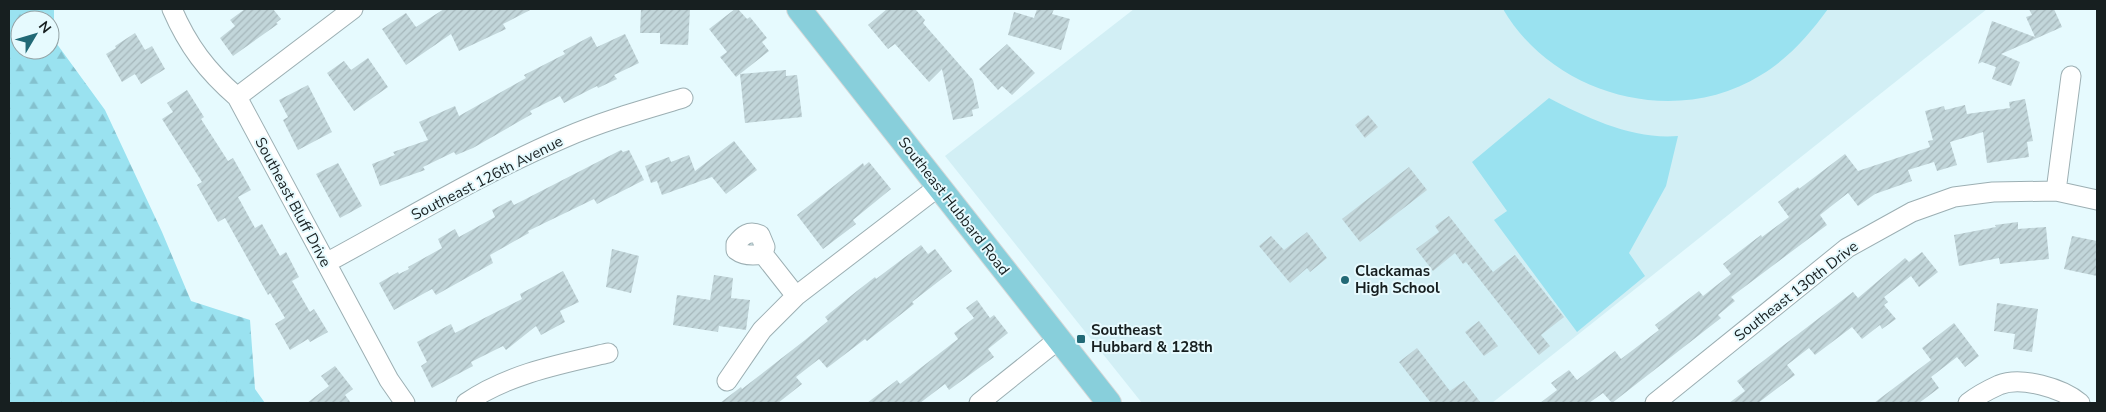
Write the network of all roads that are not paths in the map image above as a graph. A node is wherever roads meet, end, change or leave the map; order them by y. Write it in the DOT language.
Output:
graph roads {
  1 [pos="172,9"];
  2 [pos="354,9"];
  3 [pos="799,9"];
  4 [pos="2071,76"];
  5 [pos="237,97"];
  6 [pos="683,98"];
  7 [pos="938,186"];
  8 [pos="2056,191"];
  9 [pos="2097,200"];
  10 [pos="763,254"];
  11 [pos="326,263"];
  12 [pos="796,296"];
  13 [pos="1059,340"];
  14 [pos="608,352"];
  15 [pos="727,381"];
  16 [pos="405,403"];
  17 [pos="466,403"];
  18 [pos="979,403"];
  19 [pos="1109,403"];
  20 [pos="1654,403"];
  21 [pos="1968,403"];
  22 [pos="2080,403"];
  1 -- 5 [label="street, Southeast Bluff Drive"];
  2 -- 5 [label="street"];
  3 -- 7 [label="main road, Southeast Hubbard Road"];
  4 -- 8 [label="street"];
  5 -- 11 [label="street, Southeast Bluff Drive"];
  6 -- 11 [label="street, Southeast 126th Avenue"];
  7 -- 12 [label="street"];
  7 -- 13 [label="main road, Southeast Hubbard Road"];
  8 -- 9 [label="street, Southeast 130th Drive"];
  8 -- 20 [label="street, Southeast 130th Drive"];
  10 -- 12 [label="street"];
  11 -- 16 [label="street, Southeast Bluff Drive"];
  12 -- 15 [label="street"];
  13 -- 18 [label="street"];
  13 -- 19 [label="main road, Southeast Hubbard Road"];
  14 -- 17 [label="street"];
  21 -- 22 [label="street"];
}
